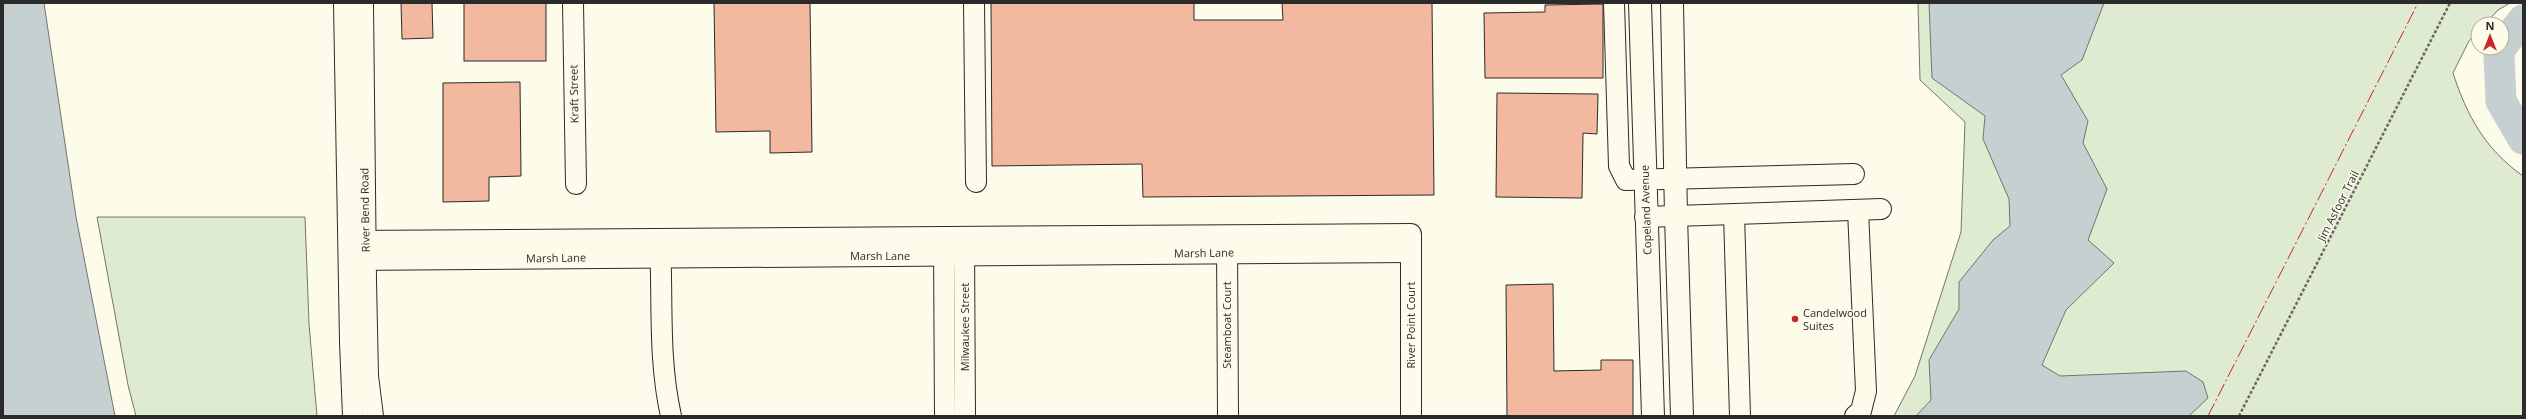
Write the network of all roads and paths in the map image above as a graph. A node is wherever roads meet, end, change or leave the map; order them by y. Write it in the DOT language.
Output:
graph roads {
  1 [pos="344,3"];
  2 [pos="363,3"];
  3 [pos="573,3"];
  4 [pos="974,3"];
  5 [pos="1614,3"];
  6 [pos="1640,3"];
  7 [pos="1672,3"];
  8 [pos="2450,3"];
  9 [pos="1854,174"];
  10 [pos="1644,179"];
  11 [pos="1675,179"];
  12 [pos="976,182"];
  13 [pos="576,184"];
  14 [pos="1881,209"];
  15 [pos="1858,210"];
  16 [pos="1734,214"];
  17 [pos="1676,216"];
  18 [pos="1645,217"];
  19 [pos="1411,243"];
  20 [pos="1227,244"];
  21 [pos="944,247"];
  22 [pos="964,247"];
  23 [pos="661,248"];
  24 [pos="357,250"];
  25 [pos="1652,374"];
  26 [pos="353,416"];
  27 [pos="373,416"];
  28 [pos="671,416"];
  29 [pos="945,416"];
  30 [pos="965,416"];
  31 [pos="1228,416"];
  32 [pos="1411,416"];
  33 [pos="1653,416"];
  34 [pos="1664,416"];
  35 [pos="1682,416"];
  36 [pos="1740,416"];
  37 [pos="1855,416"];
  38 [pos="2239,416"];
  1 -- 24 [label="street, River Bend Road"];
  2 -- 24 [label="street, River Bend Road"];
  3 -- 13 [label="street, Kraft Street"];
  4 -- 12 [label="street"];
  5 -- 10 [label="street"];
  6 -- 10 [label="highway, Copeland Avenue"];
  7 -- 11 [label="highway"];
  8 -- 38 [label="path, Jim Asfoor Trail"];
  9 -- 11 [label="street"];
  10 -- 11 [label="street"];
  10 -- 18 [label="highway, Copeland Avenue"];
  11 -- 17 [label="highway"];
  14 -- 15 [label="street"];
  15 -- 16 [label="street"];
  15 -- 37 [label="street"];
  16 -- 17 [label="street"];
  16 -- 36 [label="street"];
  17 -- 18 [label="street"];
  17 -- 35 [label="highway"];
  18 -- 25 [label="highway, Copeland Avenue"];
  19 -- 20 [label="street, Marsh Lane"];
  19 -- 32 [label="street, River Point Court"];
  20 -- 22 [label="street, Marsh Lane"];
  20 -- 31 [label="street, Steamboat Court"];
  21 -- 22 [label="street, Marsh Lane"];
  21 -- 23 [label="street, Marsh Lane"];
  21 -- 29 [label="street, Milwaukee Street"];
  22 -- 30 [label="street, Milwaukee Street"];
  23 -- 24 [label="street, Marsh Lane"];
  23 -- 28 [label="street"];
  24 -- 26 [label="street, River Bend Road"];
  24 -- 27 [label="street, River Bend Road"];
  25 -- 33 [label="highway, Copeland Avenue"];
  25 -- 34 [label="highway"];
}
